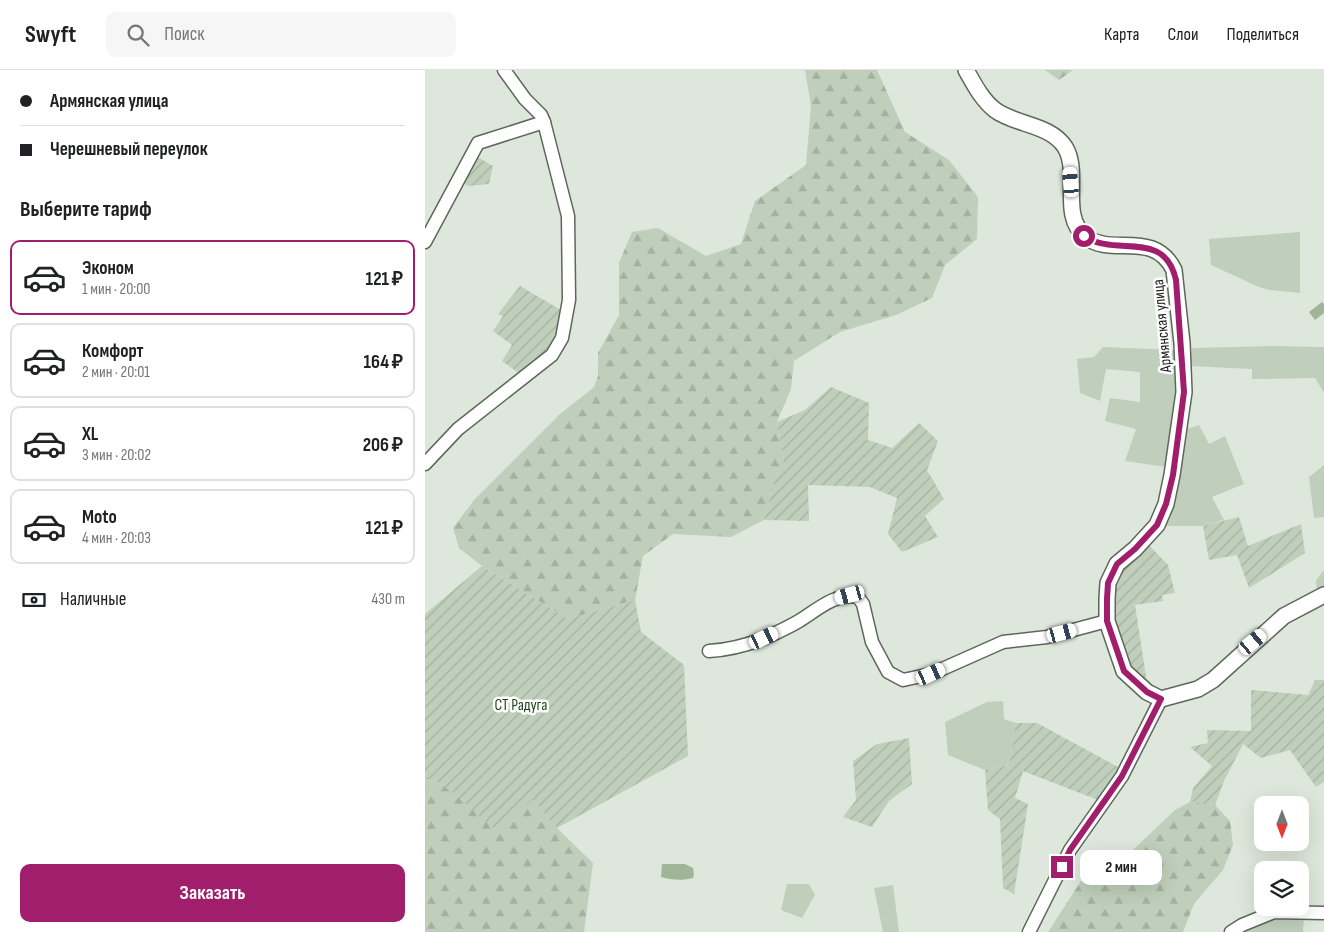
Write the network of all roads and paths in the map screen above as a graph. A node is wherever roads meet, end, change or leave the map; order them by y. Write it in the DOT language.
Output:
graph roads {
  1 [pos="503,70"];
  2 [pos="966,70"];
  3 [pos="544,122"];
  4 [pos="425,242"];
  5 [pos="425,464"];
  6 [pos="1324,595"];
  7 [pos="1107,621"];
  8 [pos="709,651"];
  9 [pos="1161,699"];
  10 [pos="1324,913"];
  11 [pos="1237,929"];
  12 [pos="1029,932"];
  1 -- 3 [label="street"];
  2 -- 7 [label="street, Армянская улица"];
  3 -- 4 [label="street"];
  3 -- 5 [label="street"];
  6 -- 9 [label="street"];
  7 -- 8 [label="street"];
  7 -- 9 [label="street, Армянская улица"];
  9 -- 12 [label="street"];
  10 -- 11 [label="street"];
}
